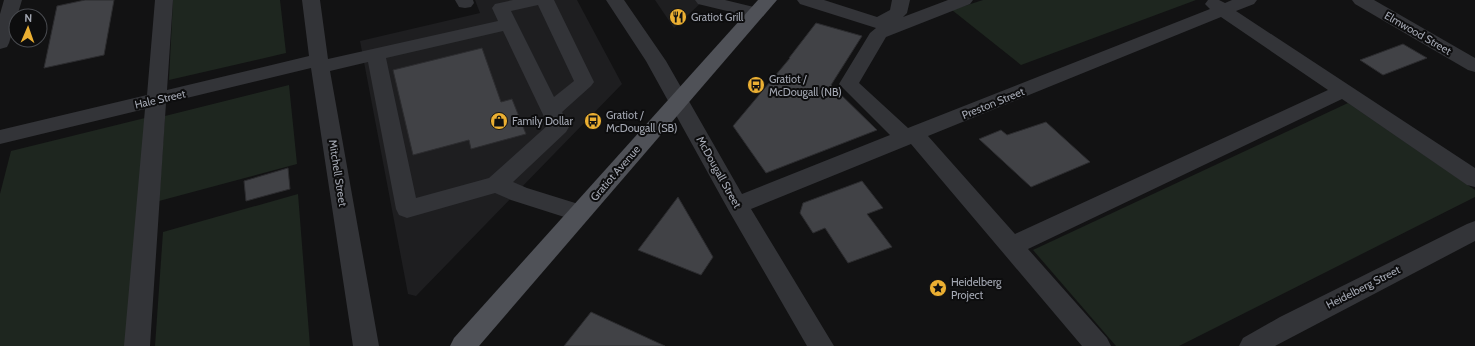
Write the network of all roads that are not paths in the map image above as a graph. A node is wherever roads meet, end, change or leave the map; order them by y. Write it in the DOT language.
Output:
graph roads {
  1 [pos="13,0"];
  2 [pos="164,0"];
  3 [pos="312,0"];
  4 [pos="536,0"];
  5 [pos="545,0"];
  6 [pos="615,0"];
  7 [pos="704,0"];
  8 [pos="806,0"];
  9 [pos="901,0"];
  10 [pos="964,0"];
  11 [pos="1248,0"];
  12 [pos="1361,0"];
  13 [pos="1216,5"];
  14 [pos="762,7"];
  15 [pos="509,24"];
  16 [pos="0,43"];
  17 [pos="376,55"];
  18 [pos="320,64"];
  19 [pos="1475,66"];
  20 [pos="1343,91"];
  21 [pos="157,99"];
  22 [pos="679,102"];
  23 [pos="551,110"];
  24 [pos="910,136"];
  25 [pos="0,137"];
  26 [pos="1475,179"];
  27 [pos="497,184"];
  28 [pos="736,205"];
  29 [pos="580,213"];
  30 [pos="1475,230"];
  31 [pos="1012,246"];
  32 [pos="137,346"];
  33 [pos="366,346"];
  34 [pos="463,346"];
  35 [pos="821,346"];
  36 [pos="1098,346"];
  37 [pos="1252,346"];
  1 -- 16 [label="street"];
  2 -- 21 [label="street"];
  3 -- 18 [label="street, Mitchell Street"];
  4 -- 15 [label="street"];
  5 -- 23 [label="street"];
  6 -- 22 [label="street, McDougall Street"];
  7 -- 14 [label="street"];
  8 -- 9 [label="street"];
  10 -- 24 [label="street"];
  11 -- 13 [label="street, Preston Street"];
  12 -- 19 [label="street, Elmwood Street"];
  13 -- 20 [label="street"];
  13 -- 24 [label="street, Preston Street"];
  14 -- 22 [label="main road, Gratiot Avenue"];
  15 -- 17 [label="street, Hale Street"];
  15 -- 23 [label="street"];
  17 -- 18 [label="street, Hale Street"];
  17 -- 27 [label="street"];
  18 -- 21 [label="street, Hale Street"];
  18 -- 33 [label="street, Mitchell Street"];
  20 -- 26 [label="street"];
  20 -- 31 [label="street"];
  21 -- 25 [label="street, Hale Street"];
  21 -- 32 [label="street"];
  22 -- 28 [label="street, McDougall Street"];
  22 -- 29 [label="main road, Gratiot Avenue"];
  23 -- 27 [label="street"];
  24 -- 28 [label="street, Preston Street"];
  24 -- 31 [label="street"];
  27 -- 29 [label="street"];
  28 -- 35 [label="street, McDougall Street"];
  29 -- 34 [label="main road, Gratiot Avenue"];
  30 -- 37 [label="street, Heidelberg Street"];
  31 -- 36 [label="street"];
}
